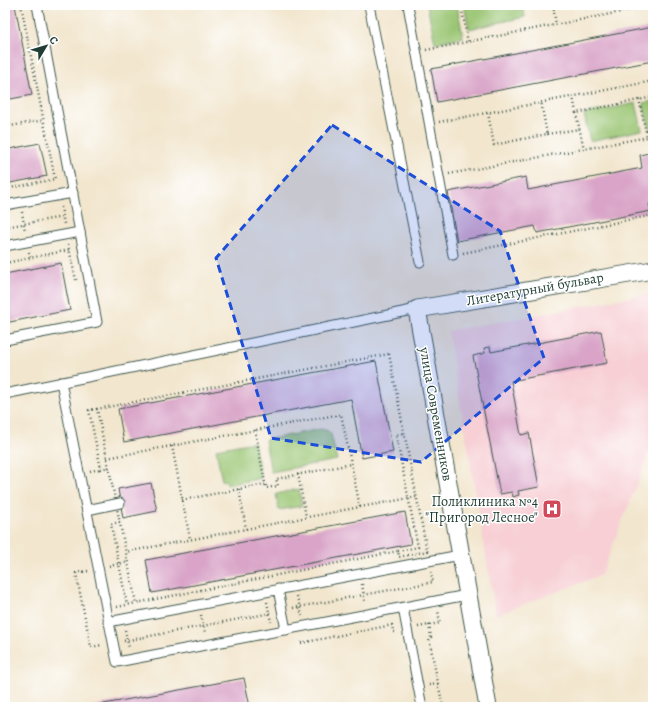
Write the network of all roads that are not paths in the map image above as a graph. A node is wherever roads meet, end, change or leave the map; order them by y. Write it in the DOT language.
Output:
graph roads {
  1 [pos="37,5"];
  2 [pos="370,5"];
  3 [pos="408,5"];
  4 [pos="73,193"];
  5 [pos="5,205"];
  6 [pos="80,232"];
  7 [pos="5,246"];
  8 [pos="455,255"];
  9 [pos="420,262"];
  10 [pos="653,270"];
  11 [pos="417,309"];
  12 [pos="5,340"];
  13 [pos="61,382"];
  14 [pos="5,394"];
  15 [pos="118,504"];
  16 [pos="87,510"];
  17 [pos="460,555"];
  18 [pos="278,589"];
  19 [pos="467,595"];
  20 [pos="403,608"];
  21 [pos="108,622"];
  22 [pos="286,630"];
  23 [pos="422,707"];
  24 [pos="488,707"];
  1 -- 4 [label="lane"];
  2 -- 9 [label="lane"];
  3 -- 8 [label="lane"];
  4 -- 5 [label="lane"];
  4 -- 6 [label="lane"];
  6 -- 7 [label="lane"];
  6 -- 12 [label="lane"];
  10 -- 11 [label="street, Литературный бульвар"];
  11 -- 13 [label="lane"];
  11 -- 17 [label="street, улица Современников"];
  13 -- 14 [label="lane"];
  13 -- 16 [label="lane"];
  15 -- 16 [label="lane"];
  16 -- 21 [label="lane"];
  17 -- 18 [label="lane"];
  17 -- 19 [label="street, улица Современников"];
  18 -- 21 [label="lane"];
  18 -- 22 [label="lane"];
  19 -- 20 [label="lane"];
  19 -- 24 [label="street, улица Современников"];
  20 -- 22 [label="lane"];
  20 -- 23 [label="lane"];
  21 -- 22 [label="lane"];
}
